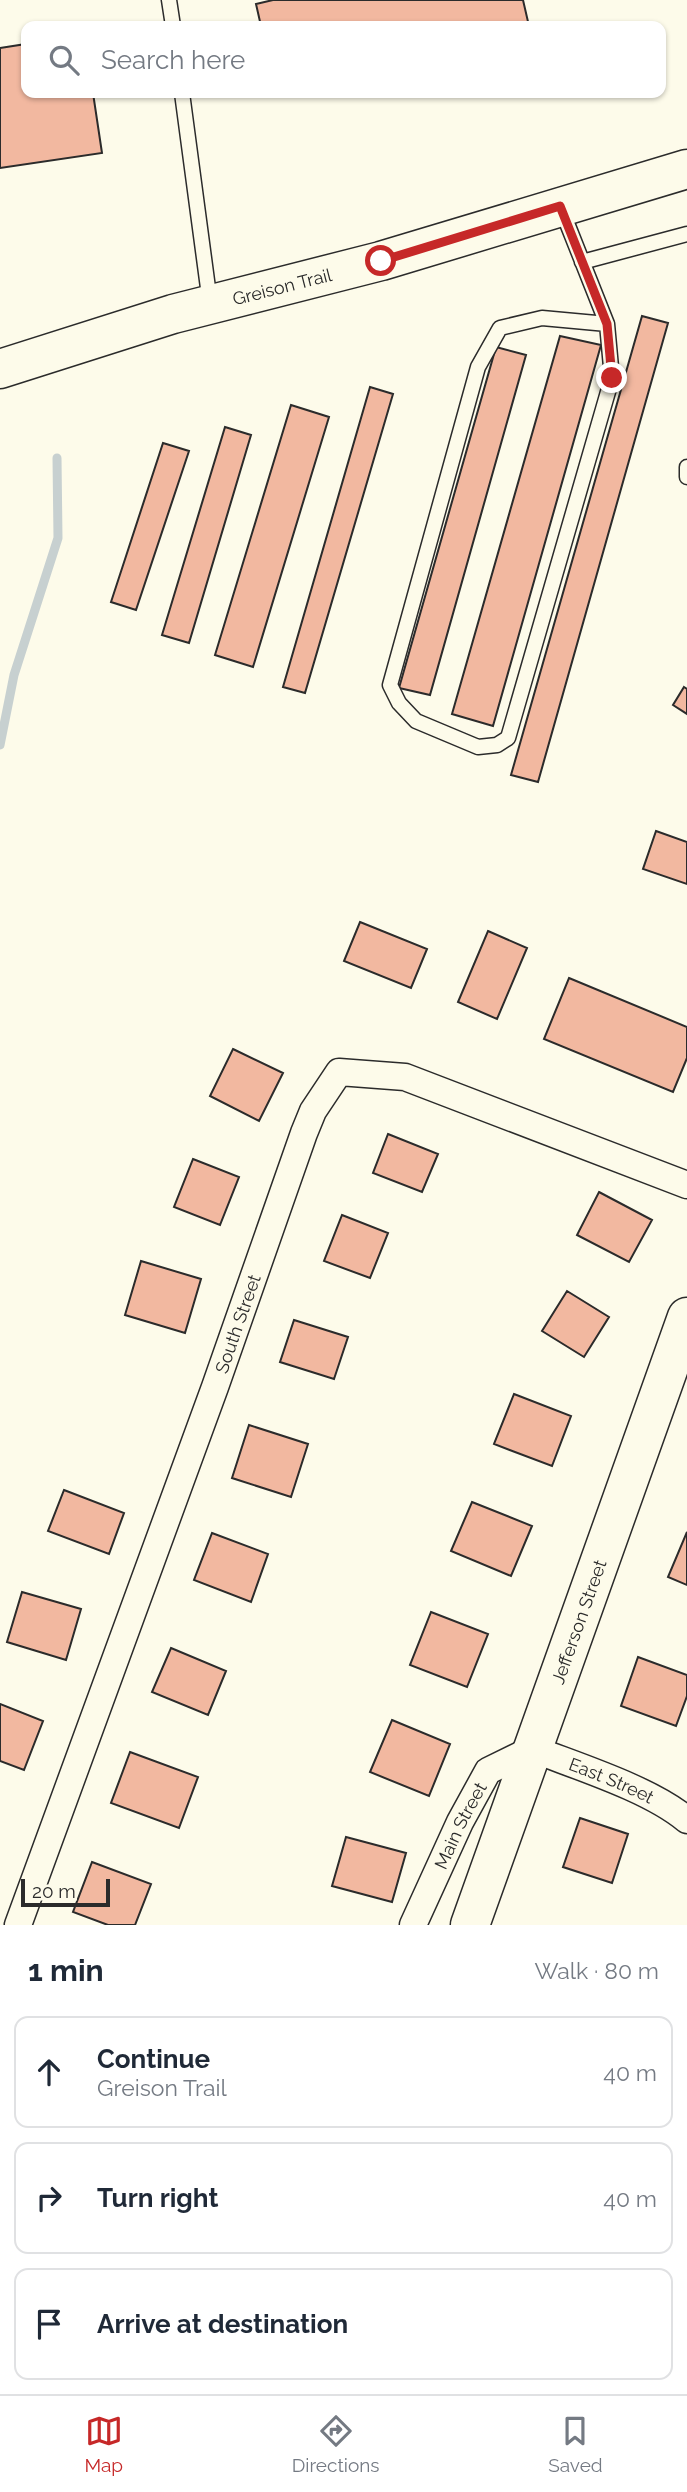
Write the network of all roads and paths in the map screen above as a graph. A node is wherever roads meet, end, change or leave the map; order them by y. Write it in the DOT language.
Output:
graph roads {
  1 [pos="169,0"];
  2 [pos="172,21"];
  3 [pos="182,98"];
  4 [pos="687,169"];
  5 [pos="560,206"];
  6 [pos="687,234"];
  7 [pos="582,262"];
  8 [pos="210,304"];
  9 [pos="607,324"];
  10 [pos="0,369"];
  11 [pos="687,467"];
  12 [pos="687,477"];
  13 [pos="687,1185"];
  14 [pos="687,1317"];
  15 [pos="533,1749"];
  16 [pos="687,1820"];
  17 [pos="18,1925"];
  18 [pos="413,1925"];
  19 [pos="470,1925"];
  1 -- 2 [label="lane"];
  3 -- 8 [label="lane"];
  4 -- 5 [label="street, Greison Trail"];
  5 -- 7 [label="lane"];
  5 -- 8 [label="street, Greison Trail"];
  6 -- 7 [label="lane"];
  7 -- 9 [label="lane"];
  8 -- 10 [label="street, Greison Trail"];
  9 -- 9 [label="lane"];
  11 -- 12 [label="lane"];
  13 -- 17 [label="street, South Street"];
  14 -- 15 [label="street, Jefferson Street"];
  15 -- 16 [label="street, East Street"];
  15 -- 18 [label="street, Main Street"];
  15 -- 19 [label="street, Jefferson Street"];
}
